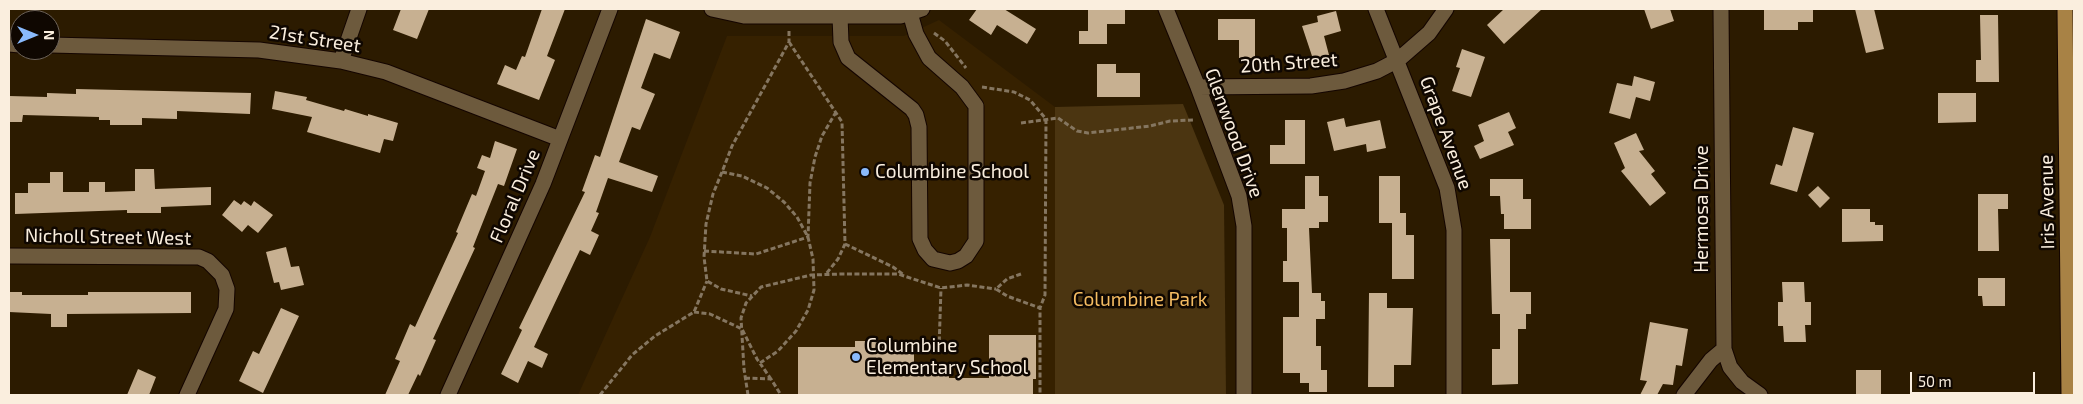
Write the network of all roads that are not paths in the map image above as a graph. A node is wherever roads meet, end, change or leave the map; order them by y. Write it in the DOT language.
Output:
graph roads {
  1 [pos="359,9"];
  2 [pos="610,9"];
  3 [pos="712,9"];
  4 [pos="1166,9"];
  5 [pos="1376,9"];
  6 [pos="1446,9"];
  7 [pos="1721,9"];
  8 [pos="2065,9"];
  9 [pos="916,11"];
  10 [pos="840,16"];
  11 [pos="60,45"];
  12 [pos="1398,60"];
  13 [pos="341,61"];
  14 [pos="1198,87"];
  15 [pos="560,139"];
  16 [pos="9,256"];
  17 [pos="1724,349"];
  18 [pos="187,395"];
  19 [pos="448,395"];
  20 [pos="1244,395"];
  21 [pos="1454,395"];
  22 [pos="1684,395"];
  23 [pos="1760,395"];
  24 [pos="2069,395"];
  1 -- 13 [label="street"];
  2 -- 15 [label="street, Floral Drive"];
  3 -- 10 [label="street"];
  4 -- 14 [label="street, Glenwood Drive"];
  5 -- 12 [label="street, Grape Avenue"];
  6 -- 12 [label="street, 20th Street"];
  7 -- 17 [label="street, Hermosa Drive"];
  8 -- 24 [label="main road, Iris Avenue"];
  9 -- 10 [label="street"];
  9 -- 10 [label="street"];
  11 -- 13 [label="street, 21st Street"];
  12 -- 14 [label="street, 20th Street"];
  12 -- 21 [label="street, Grape Avenue"];
  13 -- 15 [label="street, 21st Street"];
  14 -- 20 [label="street, Glenwood Drive"];
  15 -- 19 [label="street, Floral Drive"];
  16 -- 18 [label="street, Nicholl Street West"];
  17 -- 22 [label="street"];
  17 -- 23 [label="street, Hermosa Drive"];
}
